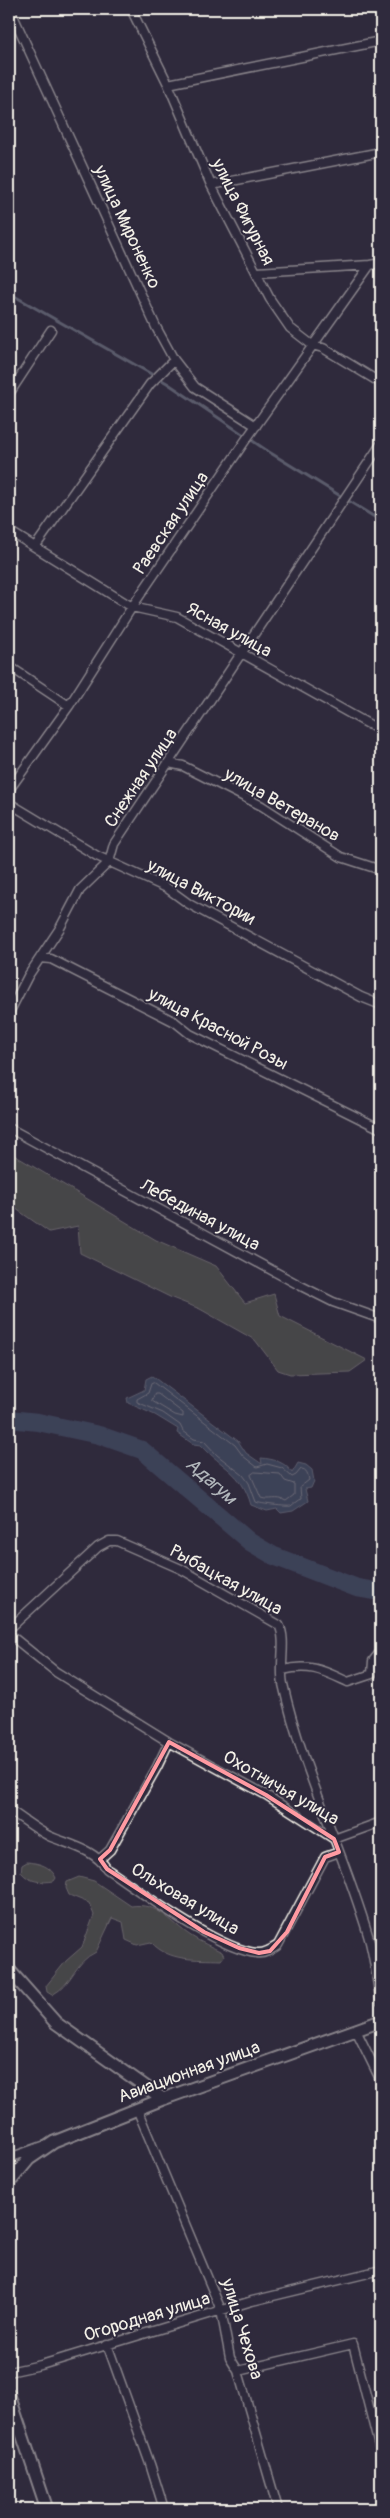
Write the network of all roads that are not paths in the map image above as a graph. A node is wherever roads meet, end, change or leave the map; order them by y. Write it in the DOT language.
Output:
graph roads {
  1 [pos="10,9"];
  2 [pos="130,9"];
  3 [pos="381,41"];
  4 [pos="168,84"];
  5 [pos="381,152"];
  6 [pos="211,185"];
  7 [pos="381,263"];
  8 [pos="370,265"];
  9 [pos="257,272"];
  10 [pos="51,330"];
  11 [pos="312,345"];
  12 [pos="174,360"];
  13 [pos="381,383"];
  14 [pos="9,394"];
  15 [pos="256,426"];
  16 [pos="381,444"];
  17 [pos="9,531"];
  18 [pos="35,547"];
  19 [pos="132,606"];
  20 [pos="240,654"];
  21 [pos="9,666"];
  22 [pos="69,706"];
  23 [pos="381,731"];
  24 [pos="169,763"];
  25 [pos="9,790"];
  26 [pos="9,803"];
  27 [pos="109,862"];
  28 [pos="381,870"];
  29 [pos="40,958"];
  30 [pos="381,1005"];
  31 [pos="9,1013"];
  32 [pos="9,1128"];
  33 [pos="381,1129"];
  34 [pos="381,1319"];
  35 [pos="9,1629"];
  36 [pos="9,1634"];
  37 [pos="381,1651"];
  38 [pos="283,1670"];
  39 [pos="169,1742"];
  40 [pos="9,1810"];
  41 [pos="381,1822"];
  42 [pos="334,1839"];
  43 [pos="339,1852"];
  44 [pos="100,1859"];
  45 [pos="9,1970"];
  46 [pos="379,1974"];
  47 [pos="381,2002"];
  48 [pos="381,2021"];
  49 [pos="356,2030"];
  50 [pos="381,2081"];
  51 [pos="163,2099"];
  52 [pos="137,2109"];
  53 [pos="54,2142"];
  54 [pos="9,2158"];
  55 [pos="9,2184"];
  56 [pos="381,2270"];
  57 [pos="221,2310"];
  58 [pos="107,2344"];
  59 [pos="238,2371"];
  60 [pos="9,2372"];
  61 [pos="9,2395"];
  62 [pos="381,2454"];
  63 [pos="47,2509"];
  64 [pos="164,2509"];
  65 [pos="278,2509"];
  1 -- 12 [label="street, улица Мироненко"];
  2 -- 4 [label="street, улица Фигурная"];
  3 -- 4 [label="street"];
  4 -- 6 [label="street, улица Фигурная"];
  5 -- 6 [label="street"];
  6 -- 9 [label="street, улица Фигурная"];
  7 -- 8 [label="street"];
  8 -- 9 [label="street"];
  8 -- 11 [label="street, Раевская улица"];
  9 -- 11 [label="street, улица Фигурная"];
  10 -- 14 [label="street"];
  11 -- 13 [label="street, улица Фигурная"];
  11 -- 15 [label="street, Раевская улица"];
  12 -- 15 [label="street, улица Мироненко"];
  12 -- 18 [label="street"];
  15 -- 19 [label="street, Раевская улица"];
  16 -- 20 [label="street, Снежная улица"];
  17 -- 18 [label="street, Ясная улица"];
  18 -- 19 [label="street, Ясная улица"];
  19 -- 20 [label="street, Ясная улица"];
  19 -- 22 [label="street, Раевская улица"];
  20 -- 23 [label="street, Ясная улица"];
  20 -- 24 [label="street, Снежная улица"];
  21 -- 22 [label="street"];
  22 -- 25 [label="street, Раевская улица"];
  24 -- 27 [label="street, Снежная улица"];
  24 -- 28 [label="street, улица Ветеранов"];
  26 -- 27 [label="street, улица Виктории"];
  27 -- 29 [label="street, Снежная улица"];
  27 -- 30 [label="street, улица Виктории"];
  29 -- 31 [label="street, Снежная улица"];
  29 -- 33 [label="street, улица Красной Розы"];
  32 -- 34 [label="street, Лебединая улица"];
  35 -- 38 [label="street, Рыбацкая улица"];
  36 -- 39 [label="street, Охотничья улица"];
  37 -- 38 [label="street"];
  38 -- 42 [label="street"];
  39 -- 42 [label="street, Охотничья улица"];
  39 -- 44 [label="street"];
  40 -- 44 [label="street, Ольховая улица"];
  41 -- 42 [label="street, Охотничья улица"];
  42 -- 43 [label="street"];
  43 -- 44 [label="street, Ольховая улица"];
  43 -- 46 [label="street"];
  45 -- 51 [label="main road"];
  46 -- 47 [label="street"];
  48 -- 49 [label="main road, Авиационная улица"];
  49 -- 50 [label="street"];
  49 -- 51 [label="main road, Авиационная улица"];
  51 -- 52 [label="main road, Авиационная улица"];
  52 -- 53 [label="main road, Авиационная улица"];
  52 -- 57 [label="street, улица Чехова"];
  53 -- 54 [label="street, Авиационная улица"];
  53 -- 55 [label="main road"];
  56 -- 57 [label="street, Огородная улица"];
  57 -- 58 [label="street, Огородная улица"];
  57 -- 59 [label="street, улица Чехова"];
  58 -- 60 [label="street, Огородная улица"];
  58 -- 64 [label="street"];
  59 -- 62 [label="street"];
  59 -- 65 [label="street, улица Чехова"];
  61 -- 63 [label="main road"];
}
